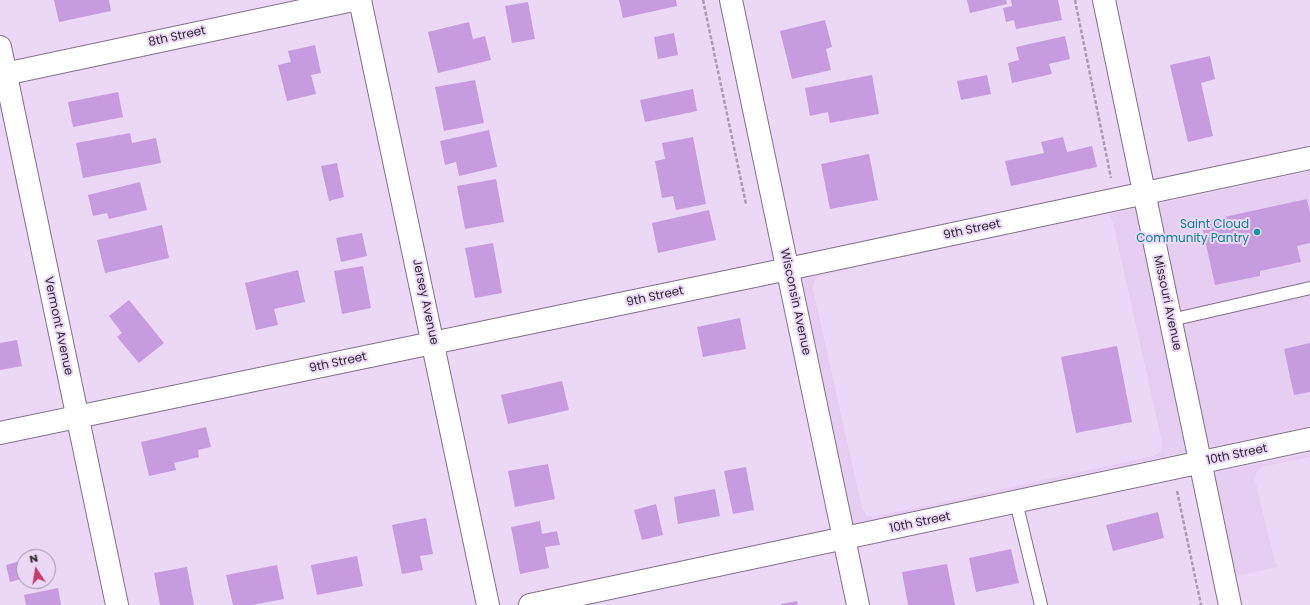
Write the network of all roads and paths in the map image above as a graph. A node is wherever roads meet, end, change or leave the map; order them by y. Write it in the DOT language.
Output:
graph roads {
  1 [pos="353,0"];
  2 [pos="360,0"];
  3 [pos="703,0"];
  4 [pos="731,0"];
  5 [pos="1075,0"];
  6 [pos="1104,0"];
  7 [pos="0,47"];
  8 [pos="3,74"];
  9 [pos="1310,158"];
  10 [pos="1111,178"];
  11 [pos="1145,193"];
  12 [pos="746,204"];
  13 [pos="788,269"];
  14 [pos="1310,288"];
  15 [pos="1171,320"];
  16 [pos="433,343"];
  17 [pos="78,417"];
  18 [pos="0,433"];
  19 [pos="1310,440"];
  20 [pos="1200,462"];
  21 [pos="1177,490"];
  22 [pos="1016,502"];
  23 [pos="844,539"];
  24 [pos="117,605"];
  25 [pos="488,605"];
  26 [pos="530,605"];
  27 [pos="858,605"];
  28 [pos="1041,605"];
  29 [pos="1201,605"];
  30 [pos="1230,605"];
  1 -- 8 [label="street, 8th Street"];
  2 -- 16 [label="street, Jersey Avenue"];
  3 -- 12 [label="path"];
  4 -- 13 [label="street, Wisconsin Avenue"];
  5 -- 10 [label="path"];
  6 -- 11 [label="street, Missouri Avenue"];
  7 -- 8 [label="street, Vermont Avenue"];
  8 -- 17 [label="street, Vermont Avenue"];
  9 -- 11 [label="street, 9th Street"];
  11 -- 13 [label="street, 9th Street"];
  11 -- 15 [label="street, Missouri Avenue"];
  13 -- 16 [label="street, 9th Street"];
  13 -- 23 [label="street, Wisconsin Avenue"];
  14 -- 15 [label="lane"];
  15 -- 20 [label="street, Missouri Avenue"];
  16 -- 17 [label="street, 9th Street"];
  16 -- 25 [label="street, Jersey Avenue"];
  17 -- 18 [label="street, 9th Street"];
  17 -- 24 [label="street, Vermont Avenue"];
  19 -- 20 [label="street, 10th Street"];
  20 -- 22 [label="street, 10th Street"];
  20 -- 30 [label="street, Missouri Avenue"];
  21 -- 29 [label="path"];
  22 -- 23 [label="street, 10th Street"];
  22 -- 28 [label="lane"];
  23 -- 26 [label="street, 10th Street"];
  23 -- 27 [label="street, Wisconsin Avenue"];
}
